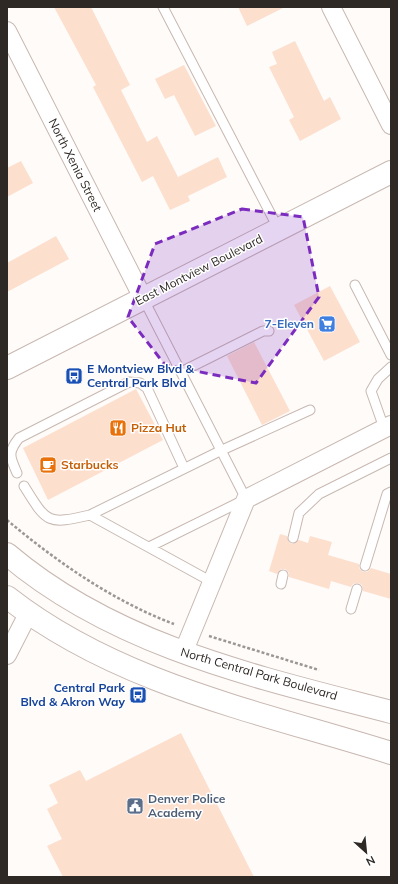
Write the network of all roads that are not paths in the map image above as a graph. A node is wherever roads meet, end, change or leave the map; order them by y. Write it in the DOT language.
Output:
graph roads {
  1 [pos="163,7"];
  2 [pos="331,7"];
  3 [pos="7,31"];
  4 [pos="391,125"];
  5 [pos="391,172"];
  6 [pos="279,230"];
  7 [pos="355,285"];
  8 [pos="143,298"];
  9 [pos="269,331"];
  10 [pos="391,355"];
  11 [pos="9,364"];
  12 [pos="391,366"];
  13 [pos="180,372"];
  14 [pos="310,410"];
  15 [pos="388,426"];
  16 [pos="220,451"];
  17 [pos="391,458"];
  18 [pos="184,468"];
  19 [pos="17,473"];
  20 [pos="24,486"];
  21 [pos="391,492"];
  22 [pos="246,500"];
  23 [pos="90,515"];
  24 [pos="293,538"];
  25 [pos="149,547"];
  26 [pos="8,554"];
  27 [pos="365,566"];
  28 [pos="212,582"];
  29 [pos="357,589"];
  30 [pos="7,597"];
  31 [pos="351,609"];
  32 [pos="28,614"];
  33 [pos="183,653"];
  34 [pos="7,655"];
  35 [pos="391,712"];
  36 [pos="391,753"];
  1 -- 6 [label="lane"];
  2 -- 4 [label="street"];
  3 -- 8 [label="street, North Xenia Street"];
  5 -- 6 [label="main road, East Montview Boulevard"];
  6 -- 8 [label="main road, East Montview Boulevard"];
  7 -- 10 [label="lane"];
  8 -- 11 [label="main road, East Montview Boulevard"];
  8 -- 13 [label="lane"];
  9 -- 13 [label="lane"];
  12 -- 15 [label="lane"];
  13 -- 16 [label="lane"];
  14 -- 16 [label="lane"];
  15 -- 22 [label="street"];
  16 -- 18 [label="lane"];
  16 -- 22 [label="lane"];
  17 -- 24 [label="lane"];
  18 -- 19 [label="lane"];
  18 -- 23 [label="lane"];
  20 -- 23 [label="lane"];
  21 -- 27 [label="lane"];
  22 -- 25 [label="lane"];
  22 -- 28 [label="street"];
  23 -- 25 [label="lane"];
  25 -- 28 [label="lane"];
  26 -- 33 [label="main road, North Central Park Boulevard"];
  28 -- 33 [label="street"];
  29 -- 31 [label="lane"];
  30 -- 32 [label="main road"];
  32 -- 34 [label="street"];
  32 -- 36 [label="main road"];
  33 -- 35 [label="main road, North Central Park Boulevard"];
}
